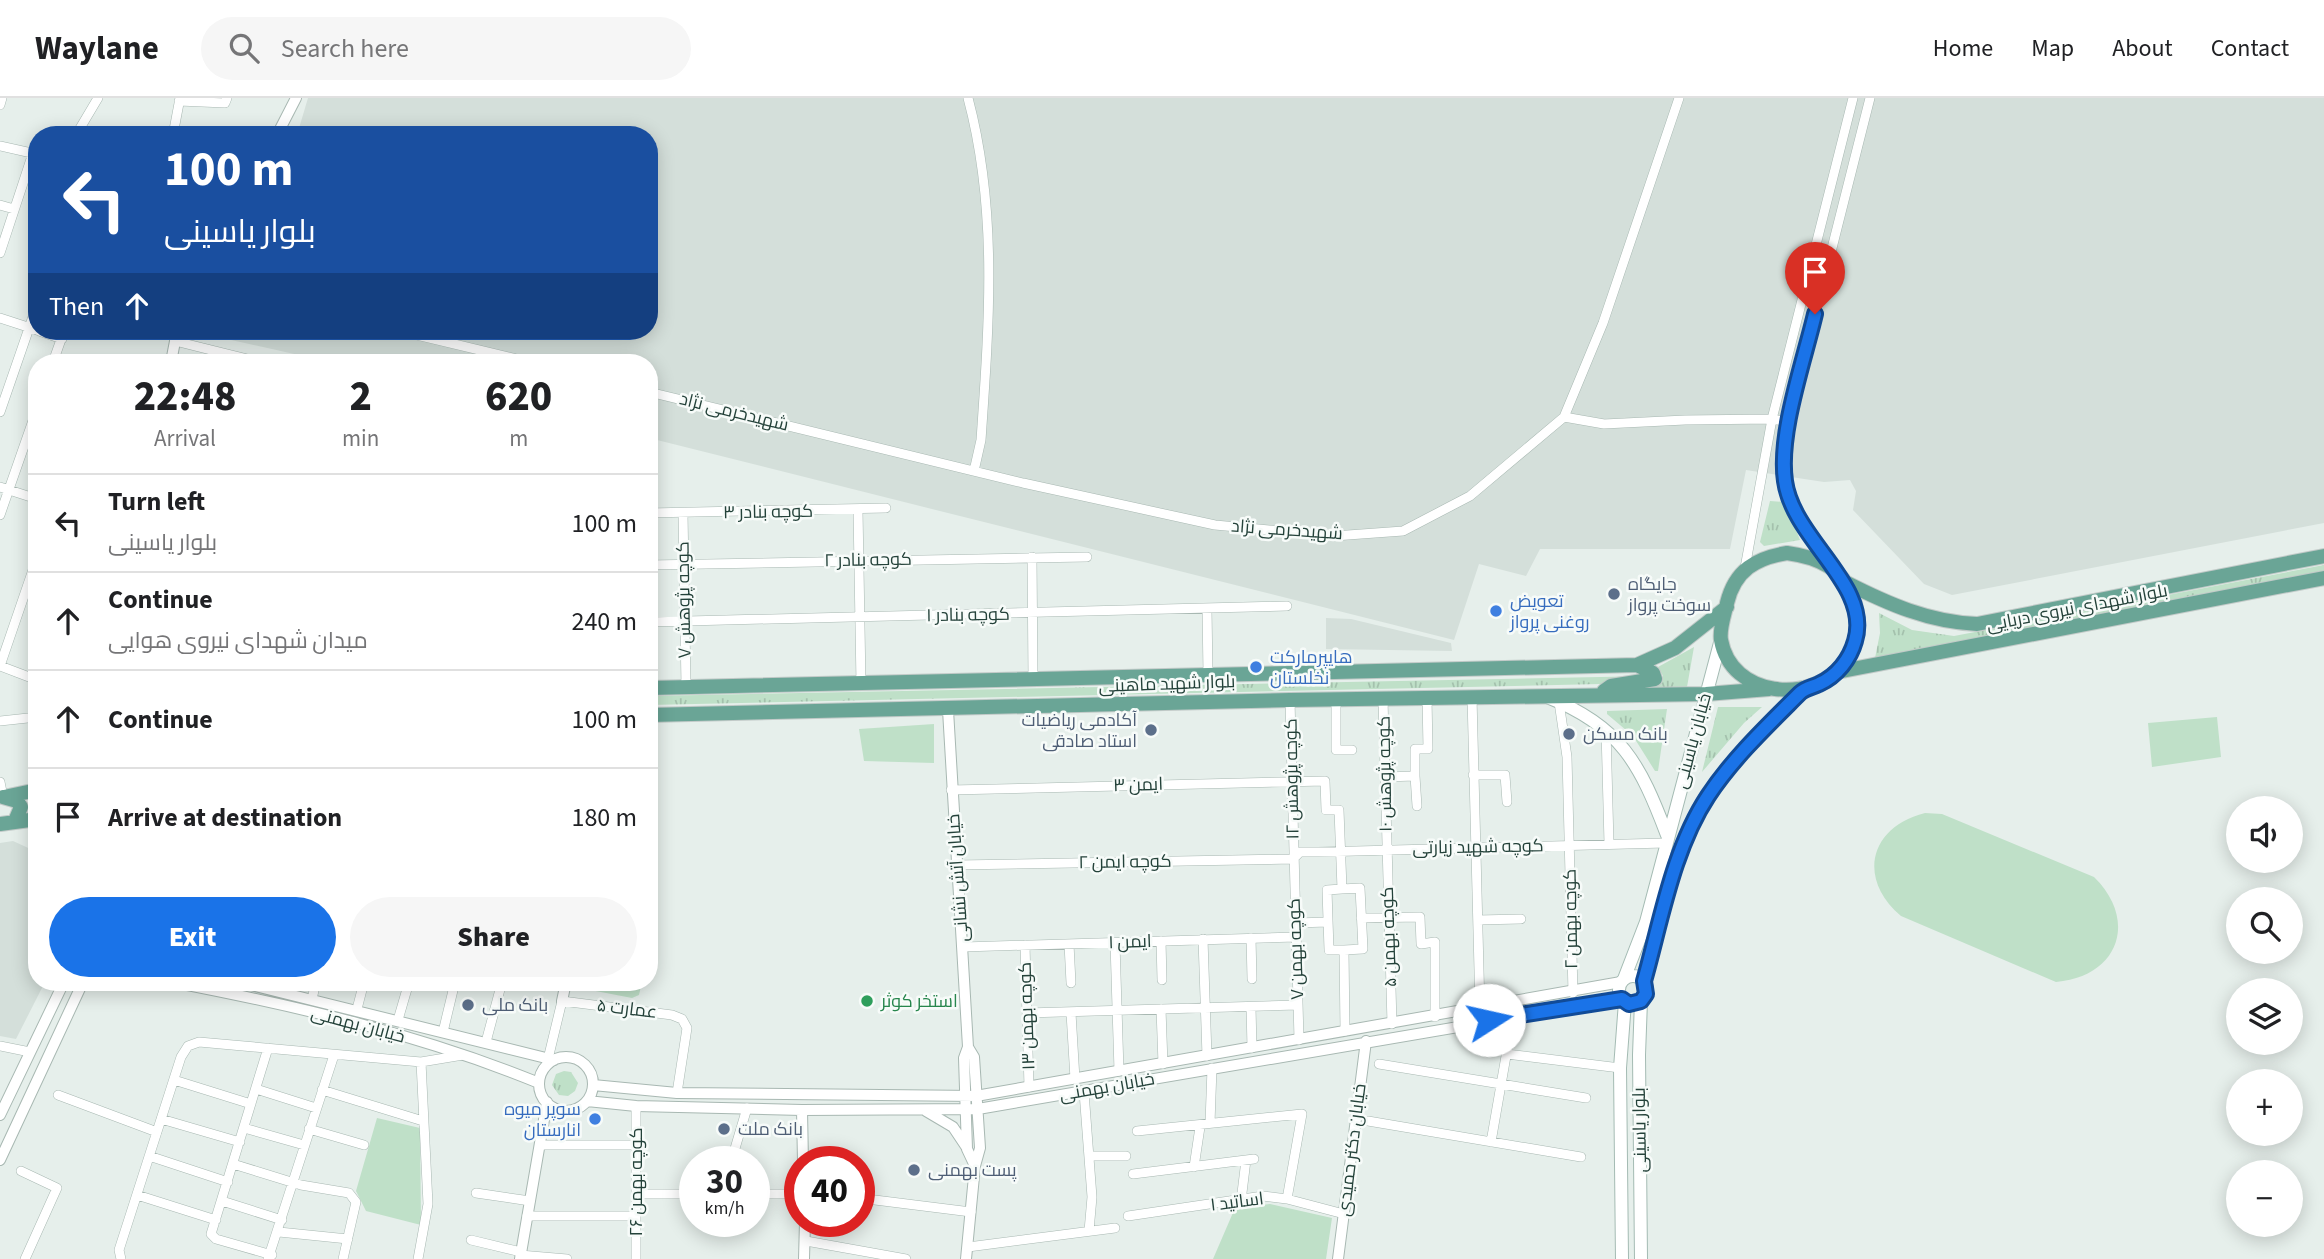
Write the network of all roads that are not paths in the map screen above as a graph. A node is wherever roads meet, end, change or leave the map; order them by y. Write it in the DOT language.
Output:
graph roads {
  1 [pos="2,98"];
  2 [pos="98,98"];
  3 [pos="227,98"];
  4 [pos="296,98"];
  5 [pos="968,98"];
  6 [pos="1679,98"];
  7 [pos="1853,98"];
  8 [pos="1870,98"];
  9 [pos="180,100"];
  10 [pos="0,105"];
  11 [pos="81,126"];
  12 [pos="175,126"];
  13 [pos="281,126"];
  14 [pos="0,146"];
  15 [pos="28,152"];
  16 [pos="28,172"];
  17 [pos="0,205"];
  18 [pos="14,209"];
  19 [pos="0,253"];
  20 [pos="0,318"];
  21 [pos="28,327"];
  22 [pos="30,340"];
  23 [pos="184,340"];
  24 [pos="437,340"];
  25 [pos="214,354"];
  26 [pos="496,354"];
  27 [pos="658,394"];
  28 [pos="0,412"];
  29 [pos="1564,417"];
  30 [pos="1772,419"];
  31 [pos="1788,422"];
  32 [pos="28,431"];
  33 [pos="974,471"];
  34 [pos="4,489"];
  35 [pos="28,496"];
  36 [pos="886,508"];
  37 [pos="858,510"];
  38 [pos="658,513"];
  39 [pos="683,513"];
  40 [pos="0,515"];
  41 [pos="2324,556"];
  42 [pos="1032,557"];
  43 [pos="1087,557"];
  44 [pos="860,561"];
  45 [pos="683,564"];
  46 [pos="658,565"];
  47 [pos="1830,567"];
  48 [pos="1745,568"];
  49 [pos="2324,578"];
  50 [pos="1845,582"];
  51 [pos="28,584"];
  52 [pos="1287,606"];
  53 [pos="1727,607"];
  54 [pos="1207,609"];
  55 [pos="1033,614"];
  56 [pos="860,618"];
  57 [pos="684,620"];
  58 [pos="658,621"];
  59 [pos="1721,639"];
  60 [pos="1637,665"];
  61 [pos="0,666"];
  62 [pos="1837,673"];
  63 [pos="1208,674"];
  64 [pos="28,677"];
  65 [pos="1033,679"];
  66 [pos="861,684"];
  67 [pos="686,686"];
  68 [pos="658,688"];
  69 [pos="1769,689"];
  70 [pos="1802,690"];
  71 [pos="1706,694"];
  72 [pos="1597,695"];
  73 [pos="1472,697"];
  74 [pos="1427,698"];
  75 [pos="1290,699"];
  76 [pos="1336,699"];
  77 [pos="1383,699"];
  78 [pos="1553,699"];
  79 [pos="948,710"];
  80 [pos="658,715"];
  81 [pos="28,718"];
  82 [pos="0,721"];
  83 [pos="1606,730"];
  84 [pos="1352,750"];
  85 [pos="1473,775"];
  86 [pos="1415,776"];
  87 [pos="1385,777"];
  88 [pos="1291,781"];
  89 [pos="28,790"];
  90 [pos="951,790"];
  91 [pos="1,792"];
  92 [pos="1507,802"];
  93 [pos="1417,806"];
  94 [pos="28,820"];
  95 [pos="15,821"];
  96 [pos="0,824"];
  97 [pos="1666,839"];
  98 [pos="1609,844"];
  99 [pos="1476,845"];
  100 [pos="1570,845"];
  101 [pos="1387,849"];
  102 [pos="1341,851"];
  103 [pos="1293,859"];
  104 [pos="957,865"];
  105 [pos="1342,889"];
  106 [pos="1361,918"];
  107 [pos="1388,918"];
  108 [pos="1521,919"];
  109 [pos="1478,920"];
  110 [pos="1328,922"];
  111 [pos="1296,923"];
  112 [pos="1296,937"];
  113 [pos="1251,938"];
  114 [pos="1203,939"];
  115 [pos="1161,941"];
  116 [pos="1115,943"];
  117 [pos="1069,944"];
  118 [pos="1025,945"];
  119 [pos="963,947"];
  120 [pos="1344,950"];
  121 [pos="1252,979"];
  122 [pos="1162,980"];
  123 [pos="1622,981"];
  124 [pos="1644,981"];
  125 [pos="1071,983"];
  126 [pos="60,991"];
  127 [pos="79,991"];
  128 [pos="213,991"];
  129 [pos="289,991"];
  130 [pos="314,991"];
  131 [pos="362,991"];
  132 [pos="406,991"];
  133 [pos="453,991"];
  134 [pos="500,991"];
  135 [pos="564,991"];
  136 [pos="1573,993"];
  137 [pos="312,999"];
  138 [pos="562,1001"];
  139 [pos="1624,1001"];
  140 [pos="1641,1001"];
  141 [pos="1298,1004"];
  142 [pos="1251,1007"];
  143 [pos="1205,1008"];
  144 [pos="358,1009"];
  145 [pos="1161,1009"];
  146 [pos="1480,1009"];
  147 [pos="1118,1011"];
  148 [pos="1027,1013"];
  149 [pos="1071,1013"];
  150 [pos="1513,1016"];
  151 [pos="1435,1017"];
  152 [pos="398,1020"];
  153 [pos="1392,1024"];
  154 [pos="1345,1031"];
  155 [pos="443,1032"];
  156 [pos="1299,1040"];
  157 [pos="1366,1041"];
  158 [pos="486,1042"];
  159 [pos="0,1045"];
  160 [pos="268,1048"];
  161 [pos="1252,1048"];
  162 [pos="30,1052"];
  163 [pos="1507,1054"];
  164 [pos="334,1055"];
  165 [pos="463,1055"];
  166 [pos="1207,1056"];
  167 [pos="551,1060"];
  168 [pos="421,1062"];
  169 [pos="1163,1063"];
  170 [pos="1379,1064"];
  171 [pos="1212,1068"];
  172 [pos="1620,1068"];
  173 [pos="1119,1071"];
  174 [pos="1076,1079"];
  175 [pos="174,1080"];
  176 [pos="539,1083"];
  177 [pos="1502,1083"];
  178 [pos="593,1085"];
  179 [pos="1029,1087"];
  180 [pos="256,1089"];
  181 [pos="322,1090"];
  182 [pos="1084,1092"];
  183 [pos="677,1093"];
  184 [pos="58,1095"];
  185 [pos="971,1096"];
  186 [pos="1586,1097"];
  187 [pos="4,1099"];
  188 [pos="587,1101"];
  189 [pos="547,1102"];
  190 [pos="251,1104"];
  191 [pos="636,1106"];
  192 [pos="316,1108"];
  193 [pos="747,1108"];
  194 [pos="972,1109"];
  195 [pos="802,1110"];
  196 [pos="923,1110"];
  197 [pos="0,1115"];
  198 [pos="161,1119"];
  199 [pos="423,1121"];
  200 [pos="1368,1121"];
  201 [pos="1210,1123"];
  202 [pos="1200,1127"];
  203 [pos="244,1128"];
  204 [pos="309,1129"];
  205 [pos="1137,1131"];
  206 [pos="157,1132"];
  207 [pos="240,1142"];
  208 [pos="1491,1142"];
  209 [pos="304,1145"];
  210 [pos="364,1145"];
  211 [pos="540,1145"];
  212 [pos="636,1145"];
  213 [pos="736,1146"];
  214 [pos="803,1146"];
  215 [pos="967,1149"];
  216 [pos="149,1156"];
  217 [pos="1090,1156"];
  218 [pos="1126,1156"];
  219 [pos="1581,1157"];
  220 [pos="0,1160"];
  221 [pos="233,1164"];
  222 [pos="975,1166"];
  223 [pos="1194,1167"];
  224 [pos="21,1171"];
  225 [pos="1133,1174"];
  226 [pos="228,1182"];
  227 [pos="294,1182"];
  228 [pos="476,1193"];
  229 [pos="636,1194"];
  230 [pos="679,1194"];
  231 [pos="137,1195"];
  232 [pos="1287,1199"];
  233 [pos="875,1200"];
  234 [pos="222,1201"];
  235 [pos="530,1201"];
  236 [pos="1241,1201"];
  237 [pos="971,1212"];
  238 [pos="1344,1214"];
  239 [pos="527,1216"];
  240 [pos="635,1216"];
  241 [pos="1128,1216"];
  242 [pos="216,1220"];
  243 [pos="282,1220"];
  244 [pos="1115,1228"];
  245 [pos="1089,1231"];
  246 [pos="279,1232"];
  247 [pos="806,1237"];
  248 [pos="348,1240"];
  249 [pos="471,1240"];
  250 [pos="806,1241"];
  251 [pos="967,1253"];
  252 [pos="520,1255"];
  253 [pos="270,1257"];
  254 [pos="25,1259"];
  255 [pos="121,1259"];
  256 [pos="343,1259"];
  257 [pos="418,1259"];
  258 [pos="567,1259"];
  259 [pos="636,1259"];
  260 [pos="804,1259"];
  261 [pos="906,1259"];
  262 [pos="1338,1259"];
  263 [pos="1622,1259"];
  264 [pos="1641,1259"];
  1 -- 10 [label="street"];
  2 -- 11 [label="street"];
  3 -- 9 [label="street"];
  4 -- 13 [label="street"];
  5 -- 33 [label="street"];
  6 -- 29 [label="street, شهیدخرمی نژاد"];
  7 -- 30 [label="street"];
  8 -- 31 [label="street"];
  9 -- 12 [label="street"];
  14 -- 15 [label="street"];
  16 -- 18 [label="street"];
  17 -- 18 [label="street"];
  18 -- 19 [label="street"];
  20 -- 21 [label="street"];
  22 -- 28 [label="street"];
  23 -- 25 [label="street"];
  24 -- 26 [label="street"];
  27 -- 33 [label="street, شهیدخرمی نژاد"];
  29 -- 30 [label="street"];
  29 -- 33 [label="street, شهیدخرمی نژاد"];
  30 -- 31 [label="street"];
  30 -- 48 [label="street"];
  31 -- 47 [label="street"];
  32 -- 34 [label="street"];
  34 -- 35 [label="street"];
  34 -- 40 [label="street"];
  36 -- 37 [label="street, کوچه بنادر ۳"];
  37 -- 39 [label="street, کوچه بنادر ۳"];
  37 -- 44 [label="street"];
  38 -- 39 [label="street, کوچه بنادر ۳"];
  39 -- 45 [label="street, کوچه پژوهش ۷"];
  41 -- 50 [label="main road, بلوار شهدای نیروی دریایی"];
  42 -- 43 [label="street, کوچه بنادر ۲"];
  42 -- 44 [label="street, کوچه بنادر ۲"];
  42 -- 55 [label="street"];
  44 -- 45 [label="street, کوچه بنادر ۲"];
  44 -- 56 [label="street"];
  45 -- 46 [label="street, کوچه بنادر ۲"];
  45 -- 57 [label="street, کوچه پژوهش ۷"];
  47 -- 48 [label="main road"];
  47 -- 50 [label="main road"];
  48 -- 53 [label="main road"];
  49 -- 62 [label="main road, بلوار شهدای نیروی دریایی"];
  50 -- 62 [label="main road"];
  51 -- 61 [label="street"];
  52 -- 54 [label="street, کوچه بنادر ۱"];
  53 -- 59 [label="main road"];
  53 -- 60 [label="main road, بلوار شهید ماهینی"];
  54 -- 55 [label="street, کوچه بنادر ۱"];
  54 -- 63 [label="street"];
  55 -- 56 [label="street, کوچه بنادر ۱"];
  55 -- 65 [label="street"];
  56 -- 57 [label="street, کوچه بنادر ۱"];
  56 -- 66 [label="street"];
  57 -- 58 [label="street, کوچه بنادر ۱"];
  57 -- 67 [label="street, کوچه پژوهش ۷"];
  59 -- 69 [label="main road"];
  59 -- 71 [label="main road, خیابان یاسینی"];
  60 -- 63 [label="main road, بلوار شهید ماهینی"];
  60 -- 72 [label="main road"];
  61 -- 64 [label="street"];
  62 -- 70 [label="main road"];
  63 -- 65 [label="main road, بلوار شهید ماهینی"];
  65 -- 66 [label="main road, بلوار شهید ماهینی"];
  66 -- 67 [label="main road, بلوار شهید ماهینی"];
  67 -- 68 [label="main road, بلوار شهید ماهینی"];
  69 -- 70 [label="main road"];
  69 -- 71 [label="main road, بلوار شهید ماهینی"];
  70 -- 124 [label="main road"];
  71 -- 72 [label="main road, بلوار شهید ماهینی"];
  71 -- 97 [label="main road, خیابان یاسینی"];
  72 -- 78 [label="main road, بلوار شهید ماهینی"];
  73 -- 74 [label="main road, بلوار شهید ماهینی"];
  73 -- 78 [label="main road, بلوار شهید ماهینی"];
  73 -- 85 [label="street"];
  74 -- 77 [label="main road, بلوار شهید ماهینی"];
  74 -- 86 [label="street"];
  75 -- 76 [label="main road, بلوار شهید ماهینی"];
  75 -- 79 [label="main road, بلوار شهید ماهینی"];
  75 -- 88 [label="street, کوچه پژوهش ۱۲"];
  76 -- 77 [label="main road, بلوار شهید ماهینی"];
  76 -- 84 [label="street"];
  77 -- 87 [label="street, کوچه پژوهش ۱۰"];
  78 -- 83 [label="main road"];
  78 -- 100 [label="street, کوچه بهمن ۲"];
  79 -- 80 [label="main road, بلوار شهید ماهینی"];
  79 -- 90 [label="street, خیابان آتش نشانی"];
  81 -- 82 [label="street"];
  83 -- 97 [label="main road"];
  83 -- 98 [label="street"];
  85 -- 92 [label="street"];
  85 -- 99 [label="street"];
  86 -- 87 [label="street"];
  86 -- 93 [label="street"];
  87 -- 101 [label="street, کوچه پژوهش ۱۰"];
  88 -- 90 [label="street, ایمن ۳"];
  88 -- 102 [label="street, ایمن ۳"];
  88 -- 103 [label="street, کوچه پژوهش ۱۲"];
  89 -- 91 [label="main road"];
  90 -- 104 [label="street, خیابان آتش نشانی"];
  91 -- 95 [label="main road"];
  94 -- 95 [label="main road"];
  95 -- 96 [label="main road"];
  97 -- 98 [label="street, کوچه شهید زیارتی"];
  97 -- 123 [label="main road"];
  98 -- 100 [label="street, کوچه شهید زیارتی"];
  99 -- 100 [label="street, کوچه شهید زیارتی"];
  99 -- 101 [label="street, کوچه شهید زیارتی"];
  99 -- 109 [label="street"];
  100 -- 136 [label="street, کوچه بهمن ۲"];
  101 -- 102 [label="street, کوچه شهید زیارتی"];
  101 -- 107 [label="street, کوچه بهمن ۵"];
  102 -- 103 [label="street, کوچه شهید زیارتی"];
  102 -- 105 [label="street"];
  103 -- 104 [label="street, کوچه ایمن ۲"];
  103 -- 111 [label="street, کوچه بهمن ۷"];
  104 -- 119 [label="street, خیابان آتش نشانی"];
  105 -- 106 [label="street"];
  105 -- 110 [label="street"];
  106 -- 107 [label="street"];
  106 -- 120 [label="street"];
  107 -- 151 [label="street"];
  107 -- 153 [label="street, کوچه بهمن ۵"];
  108 -- 109 [label="street"];
  109 -- 146 [label="street"];
  110 -- 111 [label="street"];
  110 -- 120 [label="street"];
  111 -- 112 [label="street, کوچه بهمن ۷"];
  112 -- 113 [label="street, ایمن ۱"];
  112 -- 141 [label="street, کوچه بهمن ۷"];
  113 -- 114 [label="street, ایمن ۱"];
  113 -- 121 [label="street"];
  114 -- 115 [label="street, ایمن ۱"];
  114 -- 143 [label="street"];
  115 -- 116 [label="street, ایمن ۱"];
  115 -- 122 [label="street"];
  116 -- 117 [label="street, ایمن ۱"];
  116 -- 147 [label="street"];
  117 -- 118 [label="street, ایمن ۱"];
  117 -- 125 [label="street"];
  118 -- 119 [label="street, ایمن ۱"];
  118 -- 148 [label="street, کوچه بهمن ۱۳"];
  119 -- 185 [label="street, خیابان آتش نشانی"];
  120 -- 154 [label="street"];
  123 -- 124 [label="main road"];
  123 -- 136 [label="street, خیابان بهمنی"];
  123 -- 139 [label="main road"];
  124 -- 140 [label="main road"];
  126 -- 162 [label="street"];
  127 -- 220 [label="street"];
  128 -- 165 [label="street, خیابان بهمنی"];
  129 -- 137 [label="street, خیابان بهمنی"];
  130 -- 137 [label="street"];
  131 -- 144 [label="street"];
  132 -- 152 [label="street"];
  133 -- 155 [label="street"];
  134 -- 158 [label="street"];
  135 -- 138 [label="street"];
  136 -- 146 [label="street, خیابان بهمنی"];
  137 -- 144 [label="street, خیابان بهمنی"];
  138 -- 167 [label="street"];
  138 -- 183 [label="street, عمارت ۵"];
  139 -- 140 [label="main road"];
  139 -- 150 [label="street, خیابان بهمنی"];
  139 -- 172 [label="main road, بلوار یاسینی"];
  140 -- 264 [label="main road, بلوار یاسینی"];
  141 -- 142 [label="street"];
  141 -- 156 [label="street, کوچه بهمن ۷"];
  142 -- 143 [label="street"];
  142 -- 161 [label="street"];
  143 -- 145 [label="street"];
  143 -- 166 [label="street"];
  144 -- 152 [label="street, خیابان بهمنی"];
  145 -- 147 [label="street"];
  145 -- 169 [label="street"];
  146 -- 151 [label="street, خیابان بهمنی"];
  147 -- 149 [label="street"];
  147 -- 173 [label="street"];
  148 -- 149 [label="street"];
  148 -- 179 [label="street, کوچه بهمن ۱۳"];
  149 -- 174 [label="street"];
  150 -- 157 [label="street, خیابان بهمنی"];
  150 -- 163 [label="street"];
  151 -- 153 [label="street, خیابان بهمنی"];
  152 -- 155 [label="street, خیابان بهمنی"];
  153 -- 154 [label="street, خیابان بهمنی"];
  154 -- 156 [label="street, خیابان بهمنی"];
  155 -- 158 [label="street, خیابان بهمنی"];
  156 -- 161 [label="street, خیابان بهمنی"];
  157 -- 171 [label="street, خیابان بهمنی"];
  157 -- 238 [label="street, خیابان دکتر حمیدی"];
  158 -- 167 [label="street, خیابان بهمنی"];
  159 -- 162 [label="street"];
  160 -- 164 [label="street"];
  160 -- 175 [label="street"];
  160 -- 180 [label="street"];
  161 -- 166 [label="street, خیابان بهمنی"];
  162 -- 187 [label="street"];
  163 -- 172 [label="street"];
  163 -- 177 [label="street"];
  164 -- 168 [label="street"];
  164 -- 181 [label="street"];
  165 -- 168 [label="street"];
  165 -- 176 [label="street, خیابان بهمنی"];
  166 -- 169 [label="street, خیابان بهمنی"];
  167 -- 176 [label="street"];
  167 -- 178 [label="street"];
  168 -- 199 [label="street"];
  169 -- 173 [label="street, خیابان بهمنی"];
  170 -- 177 [label="street"];
  171 -- 182 [label="street, خیابان بهمنی"];
  171 -- 201 [label="street"];
  172 -- 263 [label="main road, بلوار یاسینی"];
  173 -- 174 [label="street, خیابان بهمنی"];
  174 -- 179 [label="street, خیابان بهمنی"];
  175 -- 190 [label="street"];
  175 -- 198 [label="street"];
  176 -- 189 [label="street"];
  177 -- 186 [label="street"];
  177 -- 208 [label="street"];
  178 -- 183 [label="street, خیابان بهمنی"];
  178 -- 188 [label="street"];
  179 -- 185 [label="street, خیابان بهمنی"];
  180 -- 190 [label="street"];
  180 -- 192 [label="street"];
  181 -- 192 [label="street"];
  181 -- 199 [label="street"];
  182 -- 194 [label="street, خیابان بهمنی"];
  182 -- 217 [label="street"];
  183 -- 185 [label="street, خیابان بهمنی"];
  184 -- 206 [label="street"];
  185 -- 194 [label="street, خیابان آتش نشانی"];
  187 -- 197 [label="street"];
  188 -- 189 [label="street"];
  188 -- 191 [label="street, خیابان بهمنی"];
  189 -- 211 [label="street"];
  190 -- 203 [label="street"];
  191 -- 193 [label="street, خیابان بهمنی"];
  191 -- 212 [label="street, کوچه بهمن ۲۶"];
  192 -- 204 [label="street"];
  193 -- 195 [label="street, خیابان بهمنی"];
  193 -- 213 [label="street"];
  194 -- 196 [label="street, خیابان بهمنی"];
  194 -- 215 [label="street"];
  194 -- 222 [label="street"];
  195 -- 196 [label="street, خیابان بهمنی"];
  195 -- 214 [label="street"];
  196 -- 215 [label="street"];
  198 -- 206 [label="street"];
  198 -- 207 [label="street"];
  199 -- 257 [label="street"];
  200 -- 208 [label="street"];
  201 -- 202 [label="street"];
  201 -- 232 [label="street"];
  202 -- 205 [label="street"];
  202 -- 223 [label="street"];
  203 -- 207 [label="street"];
  203 -- 209 [label="street"];
  204 -- 209 [label="street"];
  204 -- 210 [label="street"];
  206 -- 216 [label="street"];
  207 -- 221 [label="street"];
  208 -- 219 [label="street"];
  209 -- 227 [label="street"];
  211 -- 212 [label="street"];
  211 -- 235 [label="street"];
  212 -- 229 [label="street, کوچه بهمن ۲۶"];
  215 -- 222 [label="street"];
  216 -- 226 [label="street"];
  216 -- 231 [label="street"];
  217 -- 218 [label="street"];
  217 -- 245 [label="street"];
  221 -- 226 [label="street"];
  221 -- 227 [label="street"];
  222 -- 237 [label="street"];
  223 -- 225 [label="street"];
  223 -- 236 [label="street"];
  224 -- 254 [label="street"];
  226 -- 234 [label="street"];
  227 -- 243 [label="street"];
  227 -- 248 [label="street"];
  228 -- 235 [label="street"];
  229 -- 230 [label="street"];
  229 -- 240 [label="street, کوچه بهمن ۲۶"];
  231 -- 242 [label="street"];
  231 -- 255 [label="street"];
  232 -- 236 [label="street, اساتید ۱"];
  232 -- 238 [label="street, اساتید ۱"];
  233 -- 237 [label="street"];
  234 -- 242 [label="street"];
  234 -- 243 [label="street"];
  235 -- 239 [label="street"];
  236 -- 241 [label="street, اساتید ۱"];
  237 -- 251 [label="street"];
  238 -- 262 [label="street, خیابان دکتر حمیدی"];
  239 -- 240 [label="street"];
  239 -- 252 [label="street"];
  240 -- 259 [label="street, کوچه بهمن ۲۶"];
  242 -- 253 [label="street"];
  243 -- 246 [label="street"];
  244 -- 245 [label="street"];
  245 -- 251 [label="street"];
  246 -- 248 [label="street"];
  246 -- 253 [label="street"];
  247 -- 250 [label="street"];
  248 -- 256 [label="street"];
  249 -- 252 [label="street"];
  250 -- 260 [label="street"];
  250 -- 261 [label="street"];
  252 -- 258 [label="street"];
}
